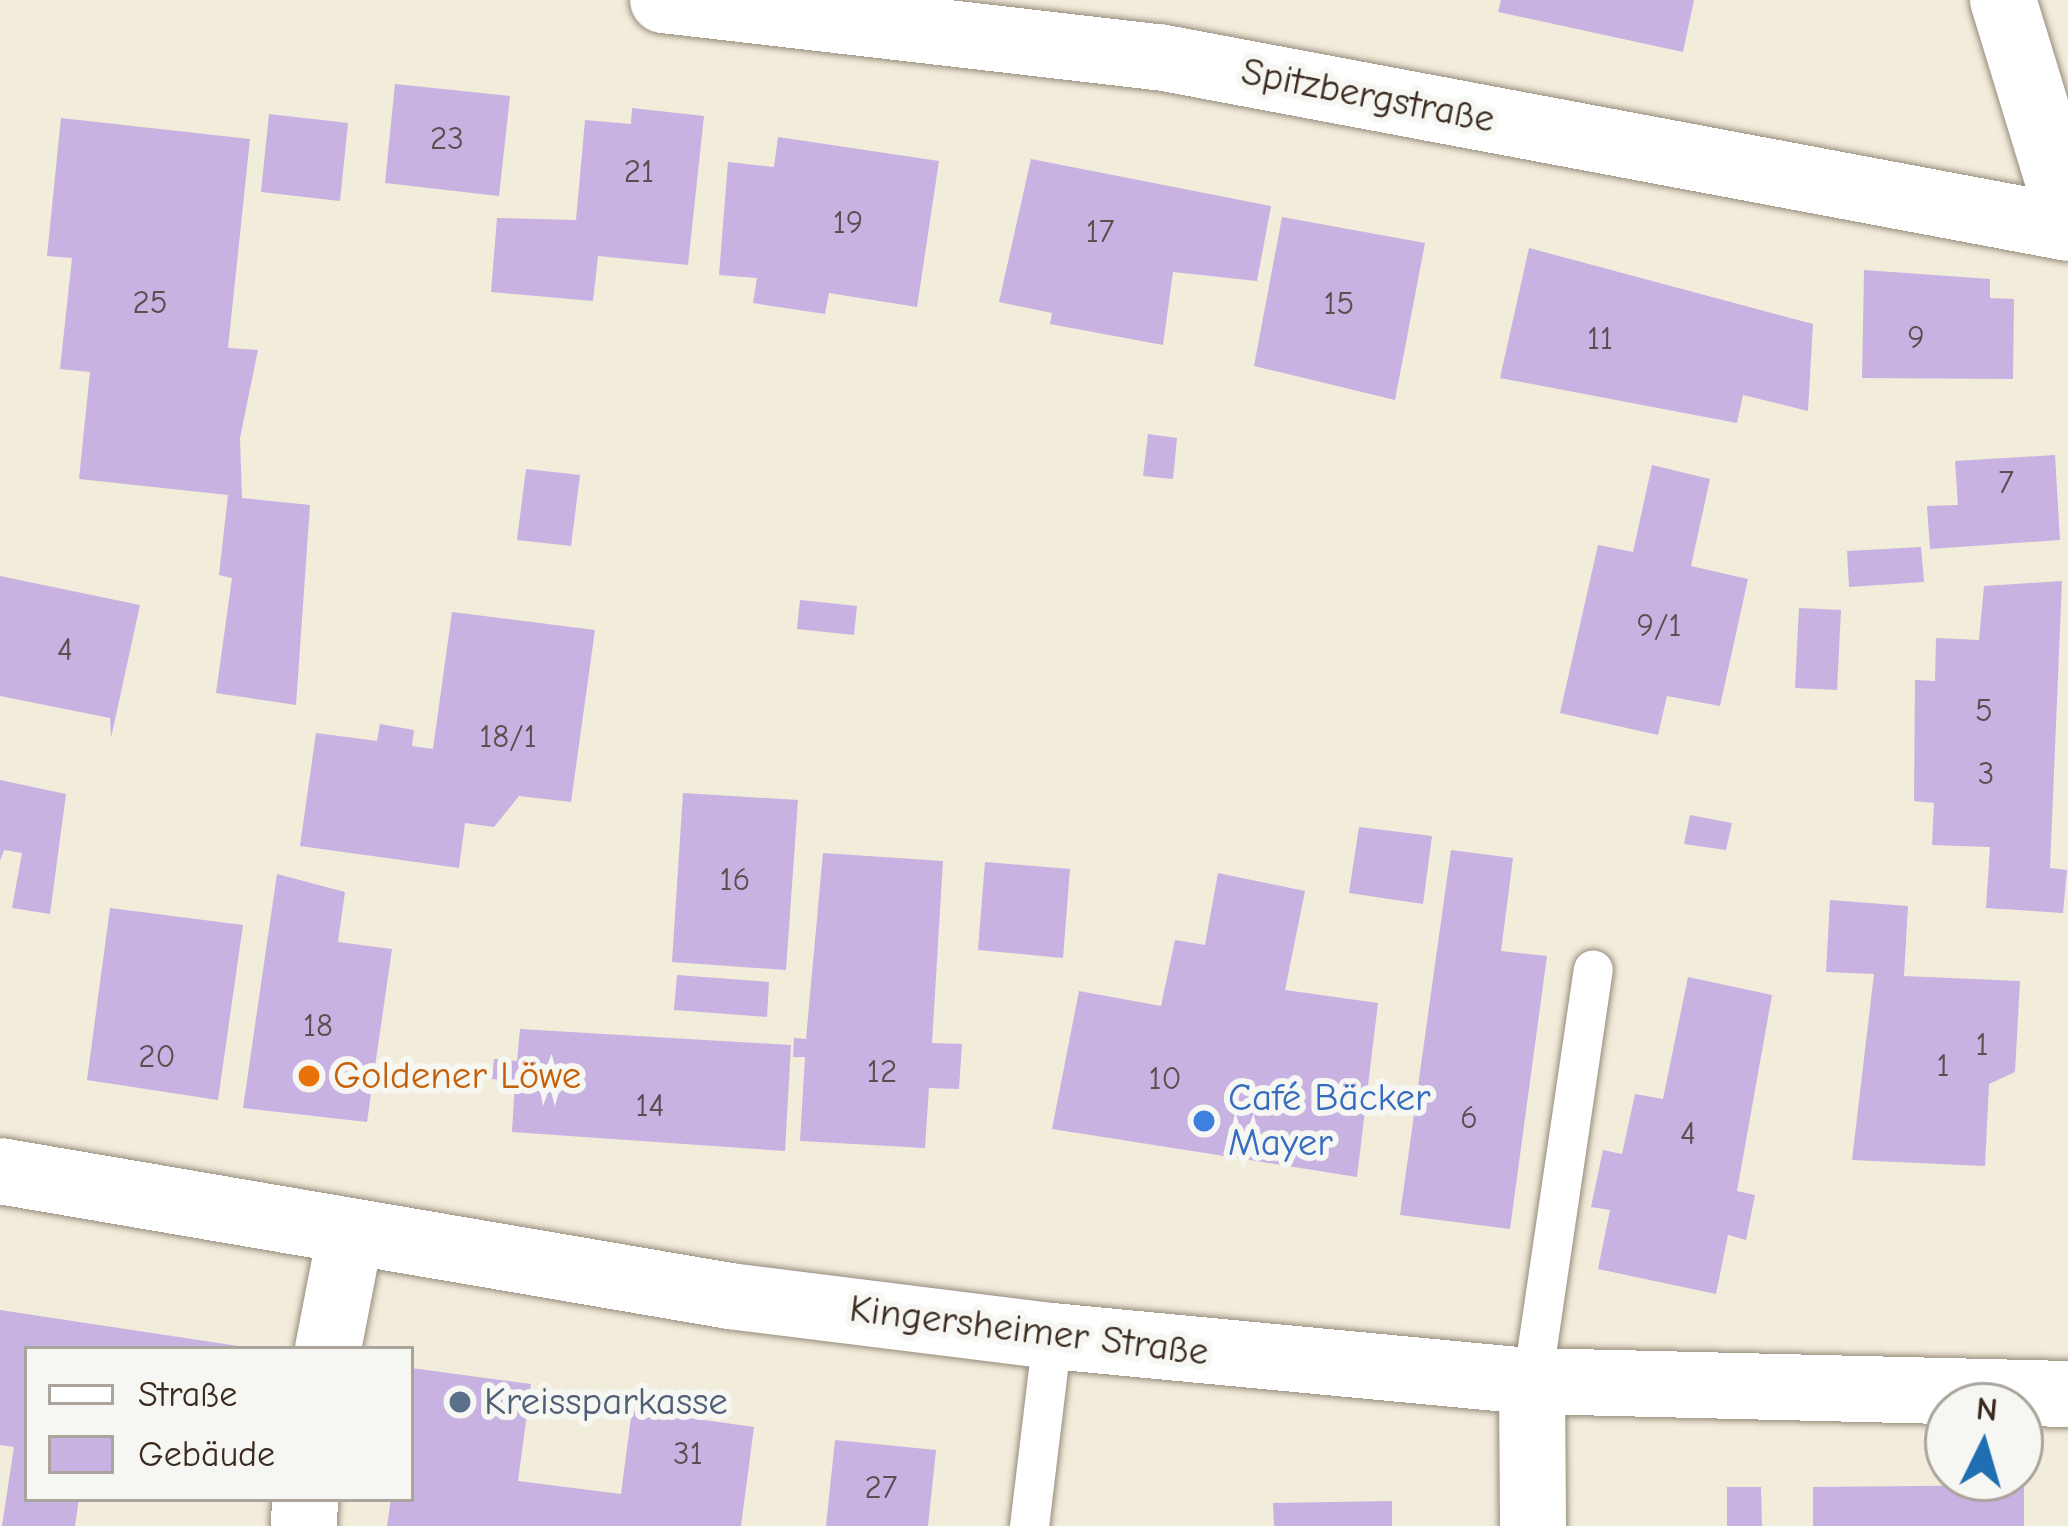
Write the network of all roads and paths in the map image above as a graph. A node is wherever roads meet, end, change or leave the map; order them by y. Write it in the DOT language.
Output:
graph roads {
  1 [pos="664,0"];
  2 [pos="2003,0"];
  3 [pos="2068,212"];
  4 [pos="2068,228"];
  5 [pos="1593,970"];
  6 [pos="0,1171"];
  7 [pos="350,1236"];
  8 [pos="1052,1336"];
  9 [pos="329,1346"];
  10 [pos="1532,1381"];
  11 [pos="2068,1394"];
  12 [pos="1029,1526"];
  13 [pos="1533,1526"];
  1 -- 4 [label="main road, Spitzbergstraße"];
  2 -- 3 [label="main road"];
  5 -- 10 [label="lane"];
  6 -- 7 [label="main road, Kingersheimer Straße"];
  7 -- 8 [label="main road, Kingersheimer Straße"];
  7 -- 9 [label="main road"];
  8 -- 10 [label="main road, Kingersheimer Straße"];
  8 -- 12 [label="lane"];
  10 -- 11 [label="main road, Kingersheimer Straße"];
  10 -- 13 [label="main road"];
}
